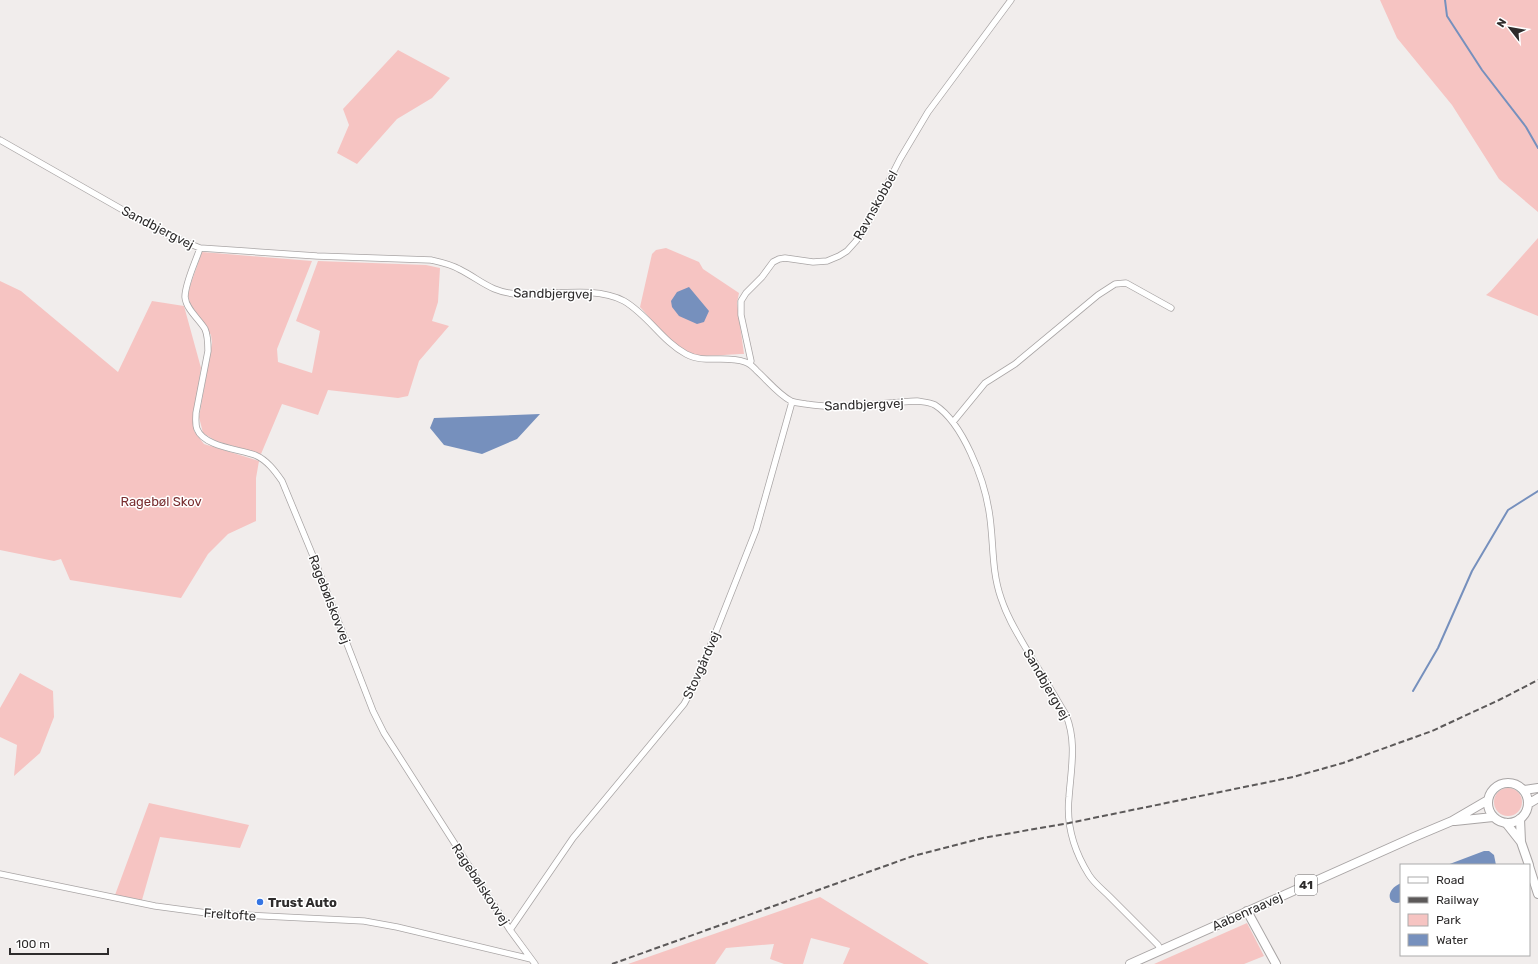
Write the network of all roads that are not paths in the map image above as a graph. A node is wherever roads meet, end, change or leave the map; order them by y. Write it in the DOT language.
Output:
graph roads {
  1 [pos="1011,0"];
  2 [pos="0,140"];
  3 [pos="200,248"];
  4 [pos="1172,308"];
  5 [pos="750,364"];
  6 [pos="792,402"];
  7 [pos="953,422"];
  8 [pos="1538,788"];
  9 [pos="1524,790"];
  10 [pos="1538,798"];
  11 [pos="1488,800"];
  12 [pos="1528,804"];
  13 [pos="1493,817"];
  14 [pos="1520,819"];
  15 [pos="1452,821"];
  16 [pos="1506,823"];
  17 [pos="1521,842"];
  18 [pos="1528,864"];
  19 [pos="1530,869"];
  20 [pos="0,874"];
  21 [pos="1538,894"];
  22 [pos="1247,911"];
  23 [pos="510,930"];
  24 [pos="1161,950"];
  25 [pos="533,962"];
  26 [pos="1130,964"];
  27 [pos="1276,964"];
  1 -- 5 [label="street, Ravnskobbel"];
  2 -- 3 [label="street, Sandbjergvej"];
  3 -- 5 [label="street, Sandbjergvej"];
  3 -- 23 [label="street, Ragebølskovvej"];
  4 -- 7 [label="street"];
  5 -- 6 [label="street"];
  6 -- 7 [label="street, Sandbjergvej"];
  6 -- 23 [label="street, Stovgårdvej"];
  7 -- 24 [label="street, Sandbjergvej"];
  8 -- 9 [label="main road, 41"];
  9 -- 11 [label="main road, 41"];
  9 -- 12 [label="main road"];
  10 -- 12 [label="main road"];
  11 -- 13 [label="main road"];
  11 -- 15 [label="main road, Aabenraavej / 41"];
  12 -- 14 [label="main road"];
  13 -- 15 [label="main road, Aabenraavej / 41"];
  13 -- 16 [label="main road"];
  14 -- 16 [label="main road"];
  14 -- 17 [label="main road"];
  15 -- 22 [label="main road, Aabenraavej / 41"];
  16 -- 17 [label="main road"];
  17 -- 18 [label="main road"];
  19 -- 21 [label="main road"];
  20 -- 25 [label="street, Freltofte"];
  22 -- 24 [label="main road, Aabenraavej / 41"];
  22 -- 27 [label="main road"];
  23 -- 25 [label="street, Ragebølskovvej"];
  24 -- 26 [label="main road, Aabenraavej / 41"];
}
